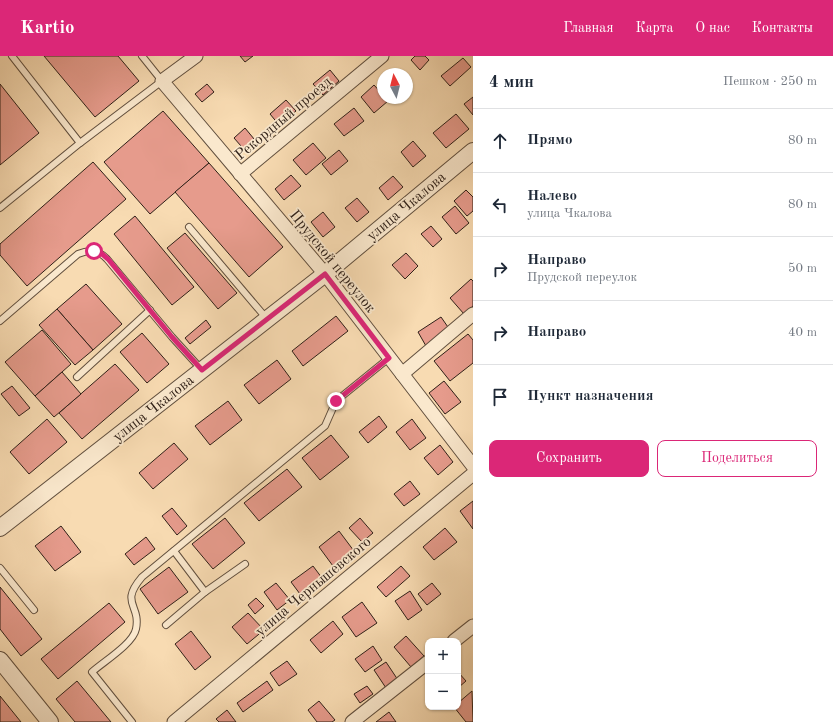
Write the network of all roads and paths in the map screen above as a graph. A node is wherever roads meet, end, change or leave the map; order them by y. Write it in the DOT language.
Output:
graph roads {
  1 [pos="12,56"];
  2 [pos="142,56"];
  3 [pos="196,56"];
  4 [pos="382,56"];
  5 [pos="162,82"];
  6 [pos="80,143"];
  7 [pos="473,151"];
  8 [pos="240,174"];
  9 [pos="0,208"];
  10 [pos="189,227"];
  11 [pos="325,274"];
  12 [pos="150,310"];
  13 [pos="473,314"];
  14 [pos="267,319"];
  15 [pos="0,322"];
  16 [pos="389,358"];
  17 [pos="202,370"];
  18 [pos="402,374"];
  19 [pos="76,377"];
  20 [pos="473,466"];
  21 [pos="473,474"];
  22 [pos="0,528"];
  23 [pos="174,550"];
  24 [pos="245,564"];
  25 [pos="0,568"];
  26 [pos="205,592"];
  27 [pos="34,610"];
  28 [pos="166,625"];
  29 [pos="473,626"];
  30 [pos="458,638"];
  31 [pos="0,660"];
  32 [pos="425,664"];
  33 [pos="50,722"];
  34 [pos="132,722"];
  35 [pos="174,722"];
  36 [pos="352,722"];
  1 -- 6 [label="lane"];
  2 -- 5 [label="lane"];
  3 -- 5 [label="street"];
  4 -- 8 [label="street, Рекордный проезд"];
  5 -- 6 [label="lane"];
  5 -- 8 [label="street, Прудской переулок"];
  6 -- 9 [label="lane"];
  7 -- 11 [label="street, улица Чкалова"];
  8 -- 11 [label="street, Прудской переулок"];
  10 -- 14 [label="lane"];
  11 -- 14 [label="street, улица Чкалова"];
  11 -- 16 [label="street, Прудской переулок"];
  12 -- 15 [label="lane"];
  12 -- 17 [label="lane"];
  12 -- 19 [label="lane"];
  13 -- 18 [label="street"];
  14 -- 17 [label="street, улица Чкалова"];
  16 -- 18 [label="street, Прудской переулок"];
  16 -- 23 [label="lane"];
  17 -- 22 [label="street, улица Чкалова"];
  18 -- 20 [label="street, Прудской переулок"];
  21 -- 35 [label="street, улица Чернышевского"];
  23 -- 26 [label="lane"];
  23 -- 34 [label="lane"];
  24 -- 26 [label="lane"];
  25 -- 27 [label="lane"];
  26 -- 28 [label="lane"];
  29 -- 30 [label="street"];
  31 -- 33 [label="street"];
  32 -- 36 [label="street"];
}
